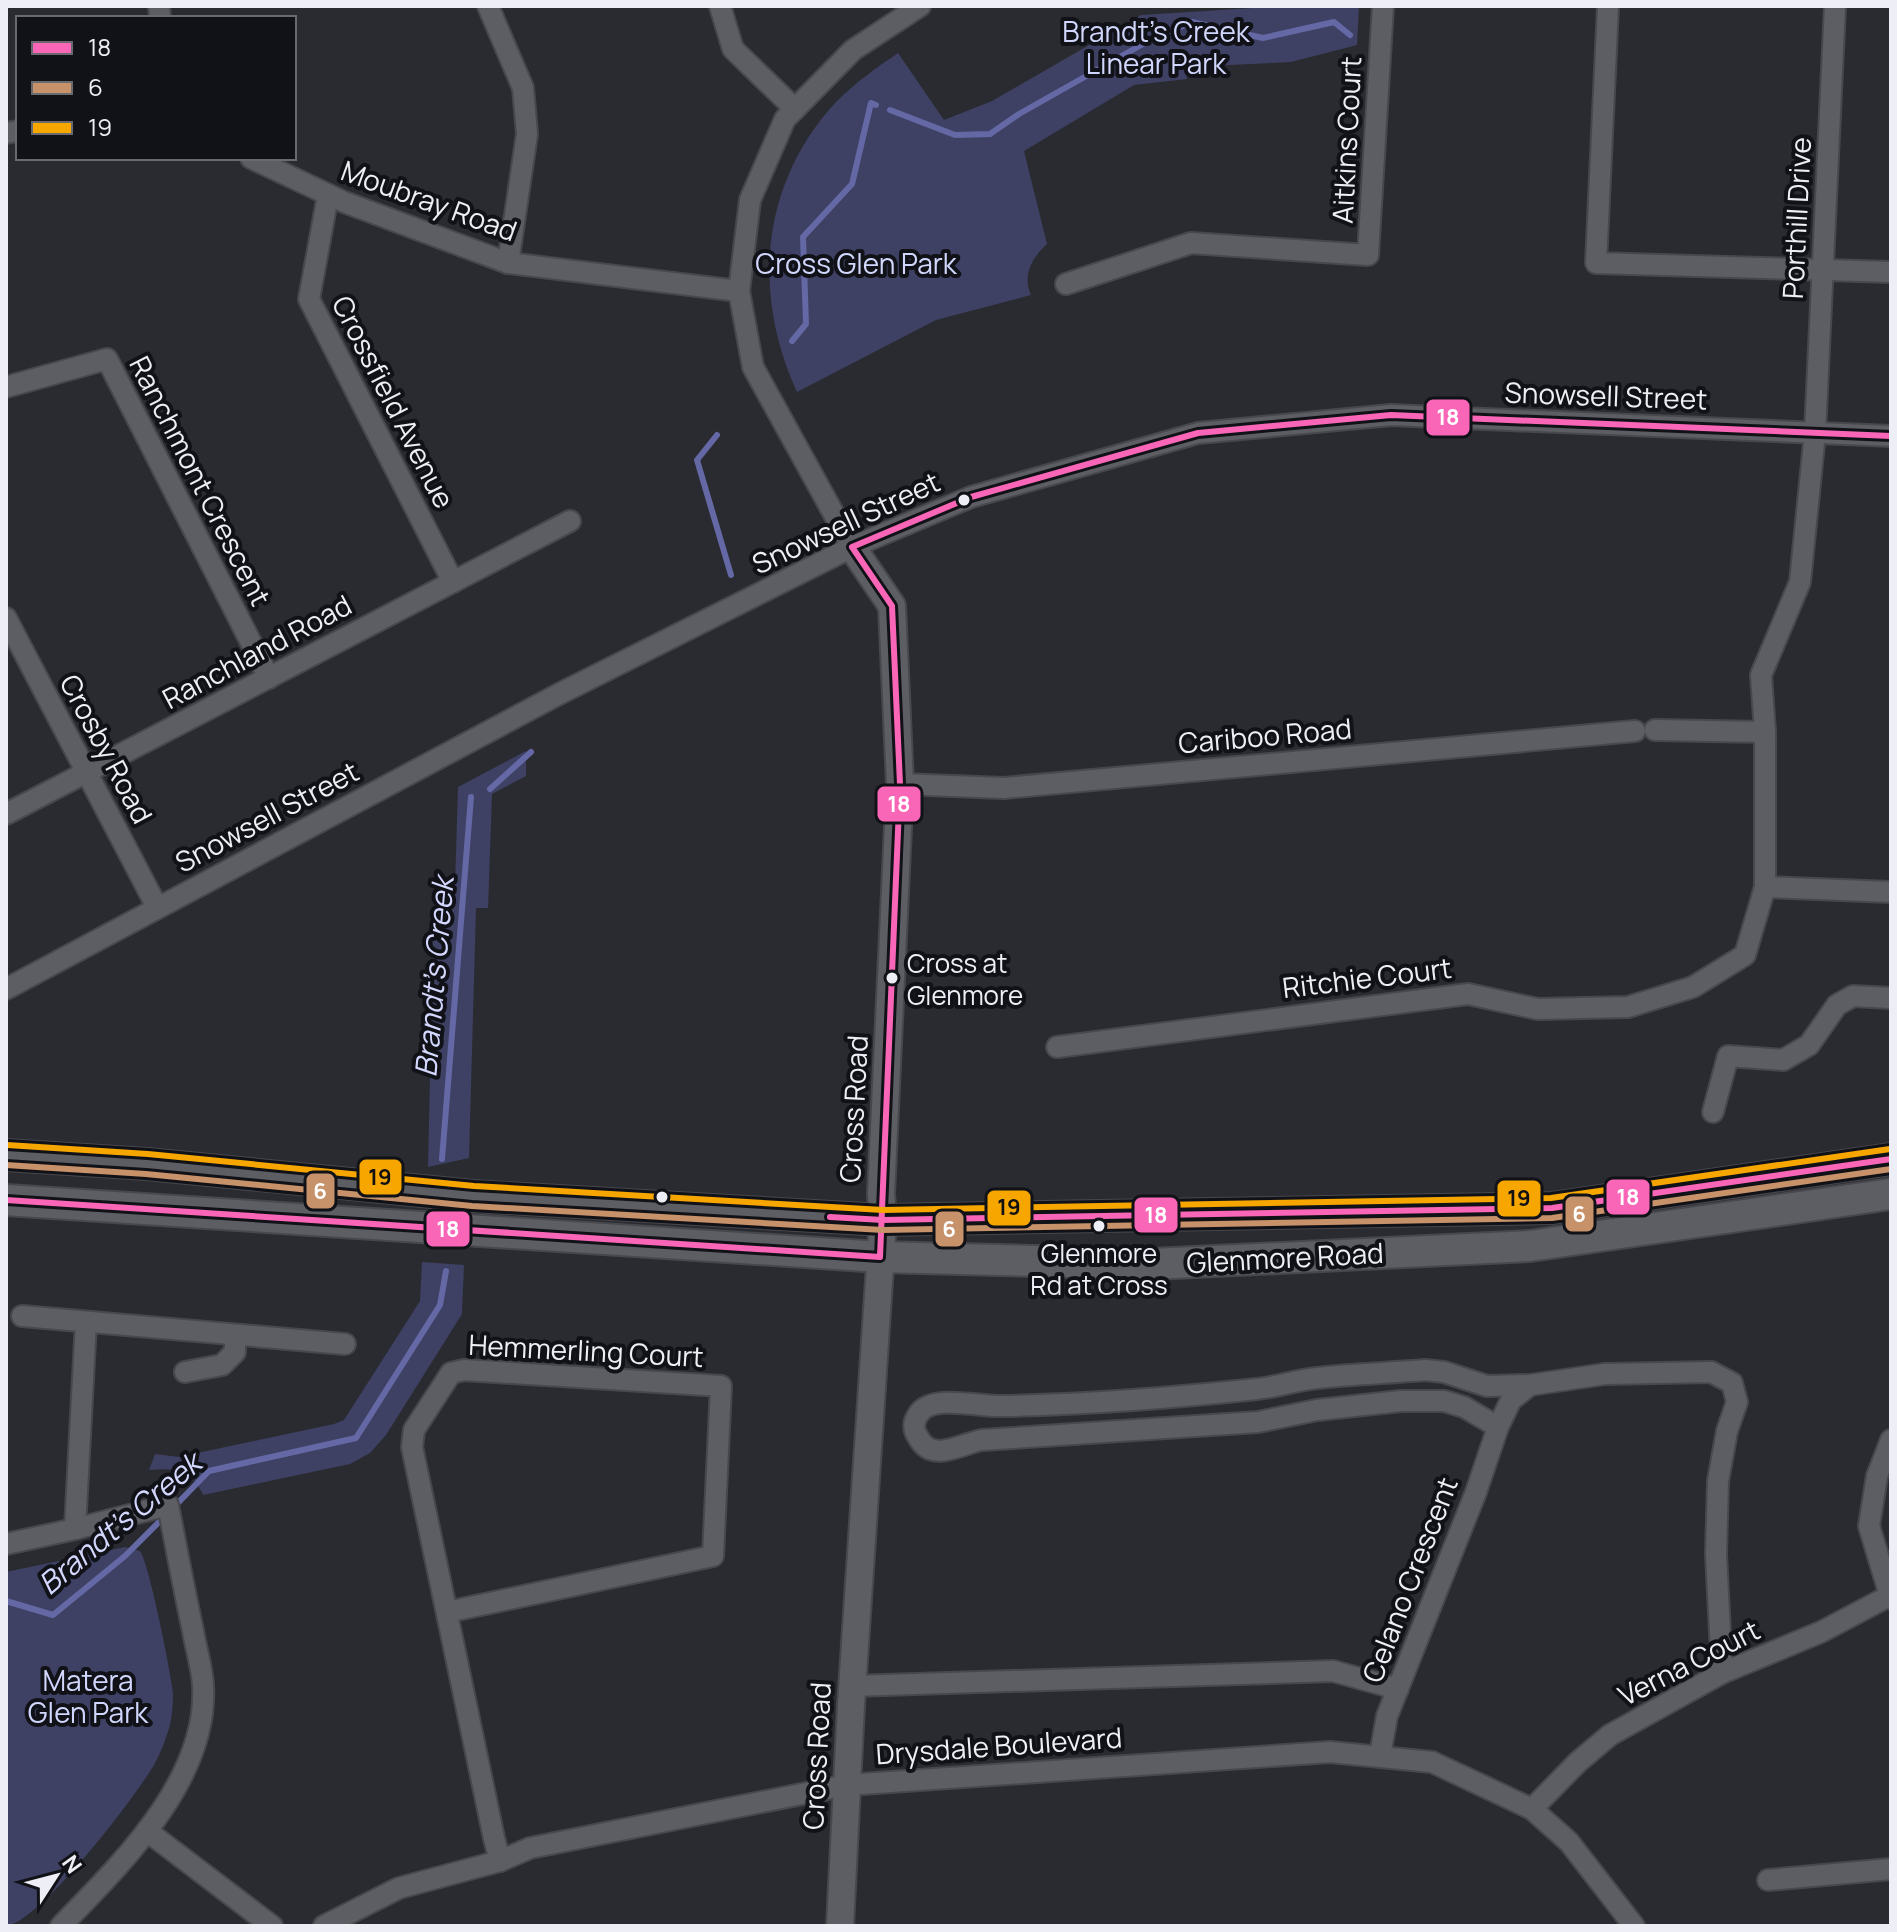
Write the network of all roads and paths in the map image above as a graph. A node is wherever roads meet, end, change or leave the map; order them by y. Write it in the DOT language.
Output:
graph roads {
  1 [pos="488,6"];
  2 [pos="720,6"];
  3 [pos="920,6"];
  4 [pos="1383,6"];
  5 [pos="1395,6"];
  6 [pos="1608,6"];
  7 [pos="1835,6"];
  8 [pos="795,109"];
  9 [pos="255,160"];
  10 [pos="328,195"];
  11 [pos="508,263"];
  12 [pos="1823,268"];
  13 [pos="1891,272"];
  14 [pos="1066,284"];
  15 [pos="739,291"];
  16 [pos="6,387"];
  17 [pos="1815,433"];
  18 [pos="1891,436"];
  19 [pos="570,521"];
  20 [pos="852,547"];
  21 [pos="453,582"];
  22 [pos="6,618"];
  23 [pos="269,678"];
  24 [pos="1765,732"];
  25 [pos="87,772"];
  26 [pos="900,784"];
  27 [pos="6,814"];
  28 [pos="1765,887"];
  29 [pos="1891,892"];
  30 [pos="157,907"];
  31 [pos="6,989"];
  32 [pos="1891,998"];
  33 [pos="1057,1047"];
  34 [pos="1713,1112"];
  35 [pos="6,1155"];
  36 [pos="1891,1159"];
  37 [pos="1891,1194"];
  38 [pos="6,1200"];
  39 [pos="883,1220"];
  40 [pos="880,1257"];
  41 [pos="22,1316"];
  42 [pos="86,1322"];
  43 [pos="235,1335"];
  44 [pos="345,1344"];
  45 [pos="185,1372"];
  46 [pos="1284,1384"];
  47 [pos="1530,1385"];
  48 [pos="958,1404"];
  49 [pos="1291,1415"];
  50 [pos="1498,1427"];
  51 [pos="1891,1440"];
  52 [pos="962,1443"];
  53 [pos="75,1529"];
  54 [pos="6,1544"];
  55 [pos="1891,1596"];
  56 [pos="447,1612"];
  57 [pos="1722,1673"];
  58 [pos="852,1686"];
  59 [pos="1398,1689"];
  60 [pos="1380,1755"];
  61 [pos="847,1785"];
  62 [pos="1532,1809"];
  63 [pos="147,1831"];
  64 [pos="500,1861"];
  65 [pos="1891,1869"];
  66 [pos="1768,1880"];
  67 [pos="61,1926"];
  68 [pos="272,1926"];
  69 [pos="324,1926"];
  70 [pos="840,1926"];
  71 [pos="1634,1926"];
  1 -- 11 [label="street"];
  2 -- 8 [label="street"];
  3 -- 8 [label="street"];
  4 -- 5 [label="street"];
  4 -- 14 [label="street, Aitkins Court"];
  6 -- 12 [label="street"];
  7 -- 12 [label="street, Porthill Drive"];
  8 -- 15 [label="street"];
  9 -- 10 [label="street, Moubray Road"];
  10 -- 11 [label="street, Moubray Road"];
  10 -- 21 [label="street, Crossfield Avenue"];
  11 -- 15 [label="street, Moubray Road"];
  12 -- 13 [label="street"];
  12 -- 17 [label="street, Porthill Drive"];
  15 -- 20 [label="street"];
  16 -- 23 [label="street, Ranchmont Crescent"];
  17 -- 18 [label="street, Snowsell Street"];
  17 -- 20 [label="street, Snowsell Street"];
  17 -- 24 [label="street, Porthill Drive"];
  19 -- 21 [label="street, Ranchland Road"];
  20 -- 26 [label="street, Cross Road"];
  20 -- 30 [label="street, Snowsell Street"];
  21 -- 23 [label="street, Ranchland Road"];
  22 -- 25 [label="street, Crosby Road"];
  23 -- 25 [label="street, Ranchland Road"];
  24 -- 26 [label="street, Cariboo Road"];
  24 -- 28 [label="street, Ritchie Court"];
  25 -- 27 [label="street, Ranchland Road"];
  25 -- 30 [label="street, Crosby Road"];
  26 -- 39 [label="street, Cross Road"];
  28 -- 29 [label="street"];
  28 -- 33 [label="street, Ritchie Court"];
  30 -- 31 [label="street, Snowsell Street"];
  32 -- 34 [label="street"];
  35 -- 39 [label="main road, Glenmore Road"];
  36 -- 39 [label="main road, Glenmore Road"];
  37 -- 40 [label="main road, Glenmore Road"];
  38 -- 40 [label="main road, Glenmore Road"];
  39 -- 40 [label="street, Cross Road"];
  40 -- 58 [label="street, Cross Road"];
  41 -- 42 [label="street"];
  42 -- 43 [label="street"];
  42 -- 53 [label="street"];
  43 -- 44 [label="street"];
  43 -- 45 [label="street"];
  46 -- 47 [label="street"];
  46 -- 48 [label="street"];
  46 -- 49 [label="street"];
  47 -- 50 [label="street, Celano Crescent"];
  47 -- 57 [label="street"];
  48 -- 52 [label="street"];
  48 -- 52 [label="street"];
  49 -- 50 [label="street"];
  49 -- 52 [label="street"];
  50 -- 59 [label="street, Celano Crescent"];
  51 -- 55 [label="street, Verna Court"];
  53 -- 54 [label="street"];
  53 -- 63 [label="street"];
  55 -- 57 [label="street, Verna Court"];
  56 -- 56 [label="street, Hemmerling Court"];
  56 -- 64 [label="street, Hemmerling Court"];
  57 -- 62 [label="street, Verna Court"];
  58 -- 59 [label="street"];
  58 -- 61 [label="street, Cross Road"];
  59 -- 60 [label="street, Celano Crescent"];
  60 -- 61 [label="street, Drysdale Boulevard"];
  60 -- 62 [label="street, Drysdale Boulevard"];
  61 -- 64 [label="street, Drysdale Boulevard"];
  61 -- 70 [label="street, Cross Road"];
  62 -- 71 [label="street, Drysdale Boulevard"];
  63 -- 67 [label="street"];
  63 -- 68 [label="street"];
  64 -- 69 [label="street, Drysdale Boulevard"];
  65 -- 66 [label="street"];
}
